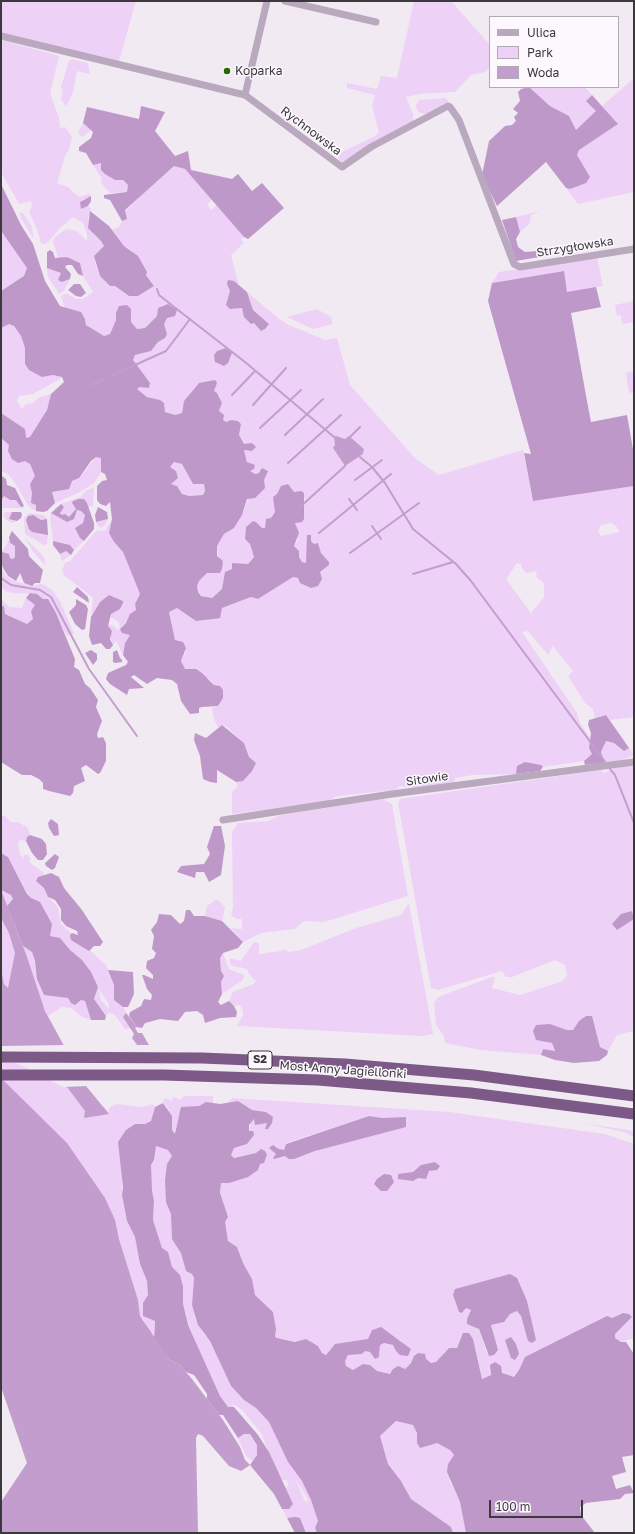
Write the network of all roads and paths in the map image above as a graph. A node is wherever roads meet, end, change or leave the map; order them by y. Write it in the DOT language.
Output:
graph roads {
  1 [pos="267,1"];
  2 [pos="285,1"];
  3 [pos="376,22"];
  4 [pos="1,36"];
  5 [pos="245,95"];
  6 [pos="634,248"];
  7 [pos="520,267"];
  8 [pos="634,762"];
  9 [pos="223,820"];
  10 [pos="1,1057"];
  11 [pos="1,1075"];
  12 [pos="634,1096"];
  13 [pos="634,1114"];
  1 -- 5 [label="street"];
  2 -- 3 [label="street"];
  4 -- 5 [label="street, Rychnowska"];
  5 -- 7 [label="street, Rychnowska"];
  6 -- 7 [label="street, Strzygłowska"];
  8 -- 9 [label="street, Sitowie"];
  10 -- 12 [label="highway, Most Anny Jagiellonki / S2"];
  11 -- 13 [label="highway, Most Anny Jagiellonki / S2"];
}
